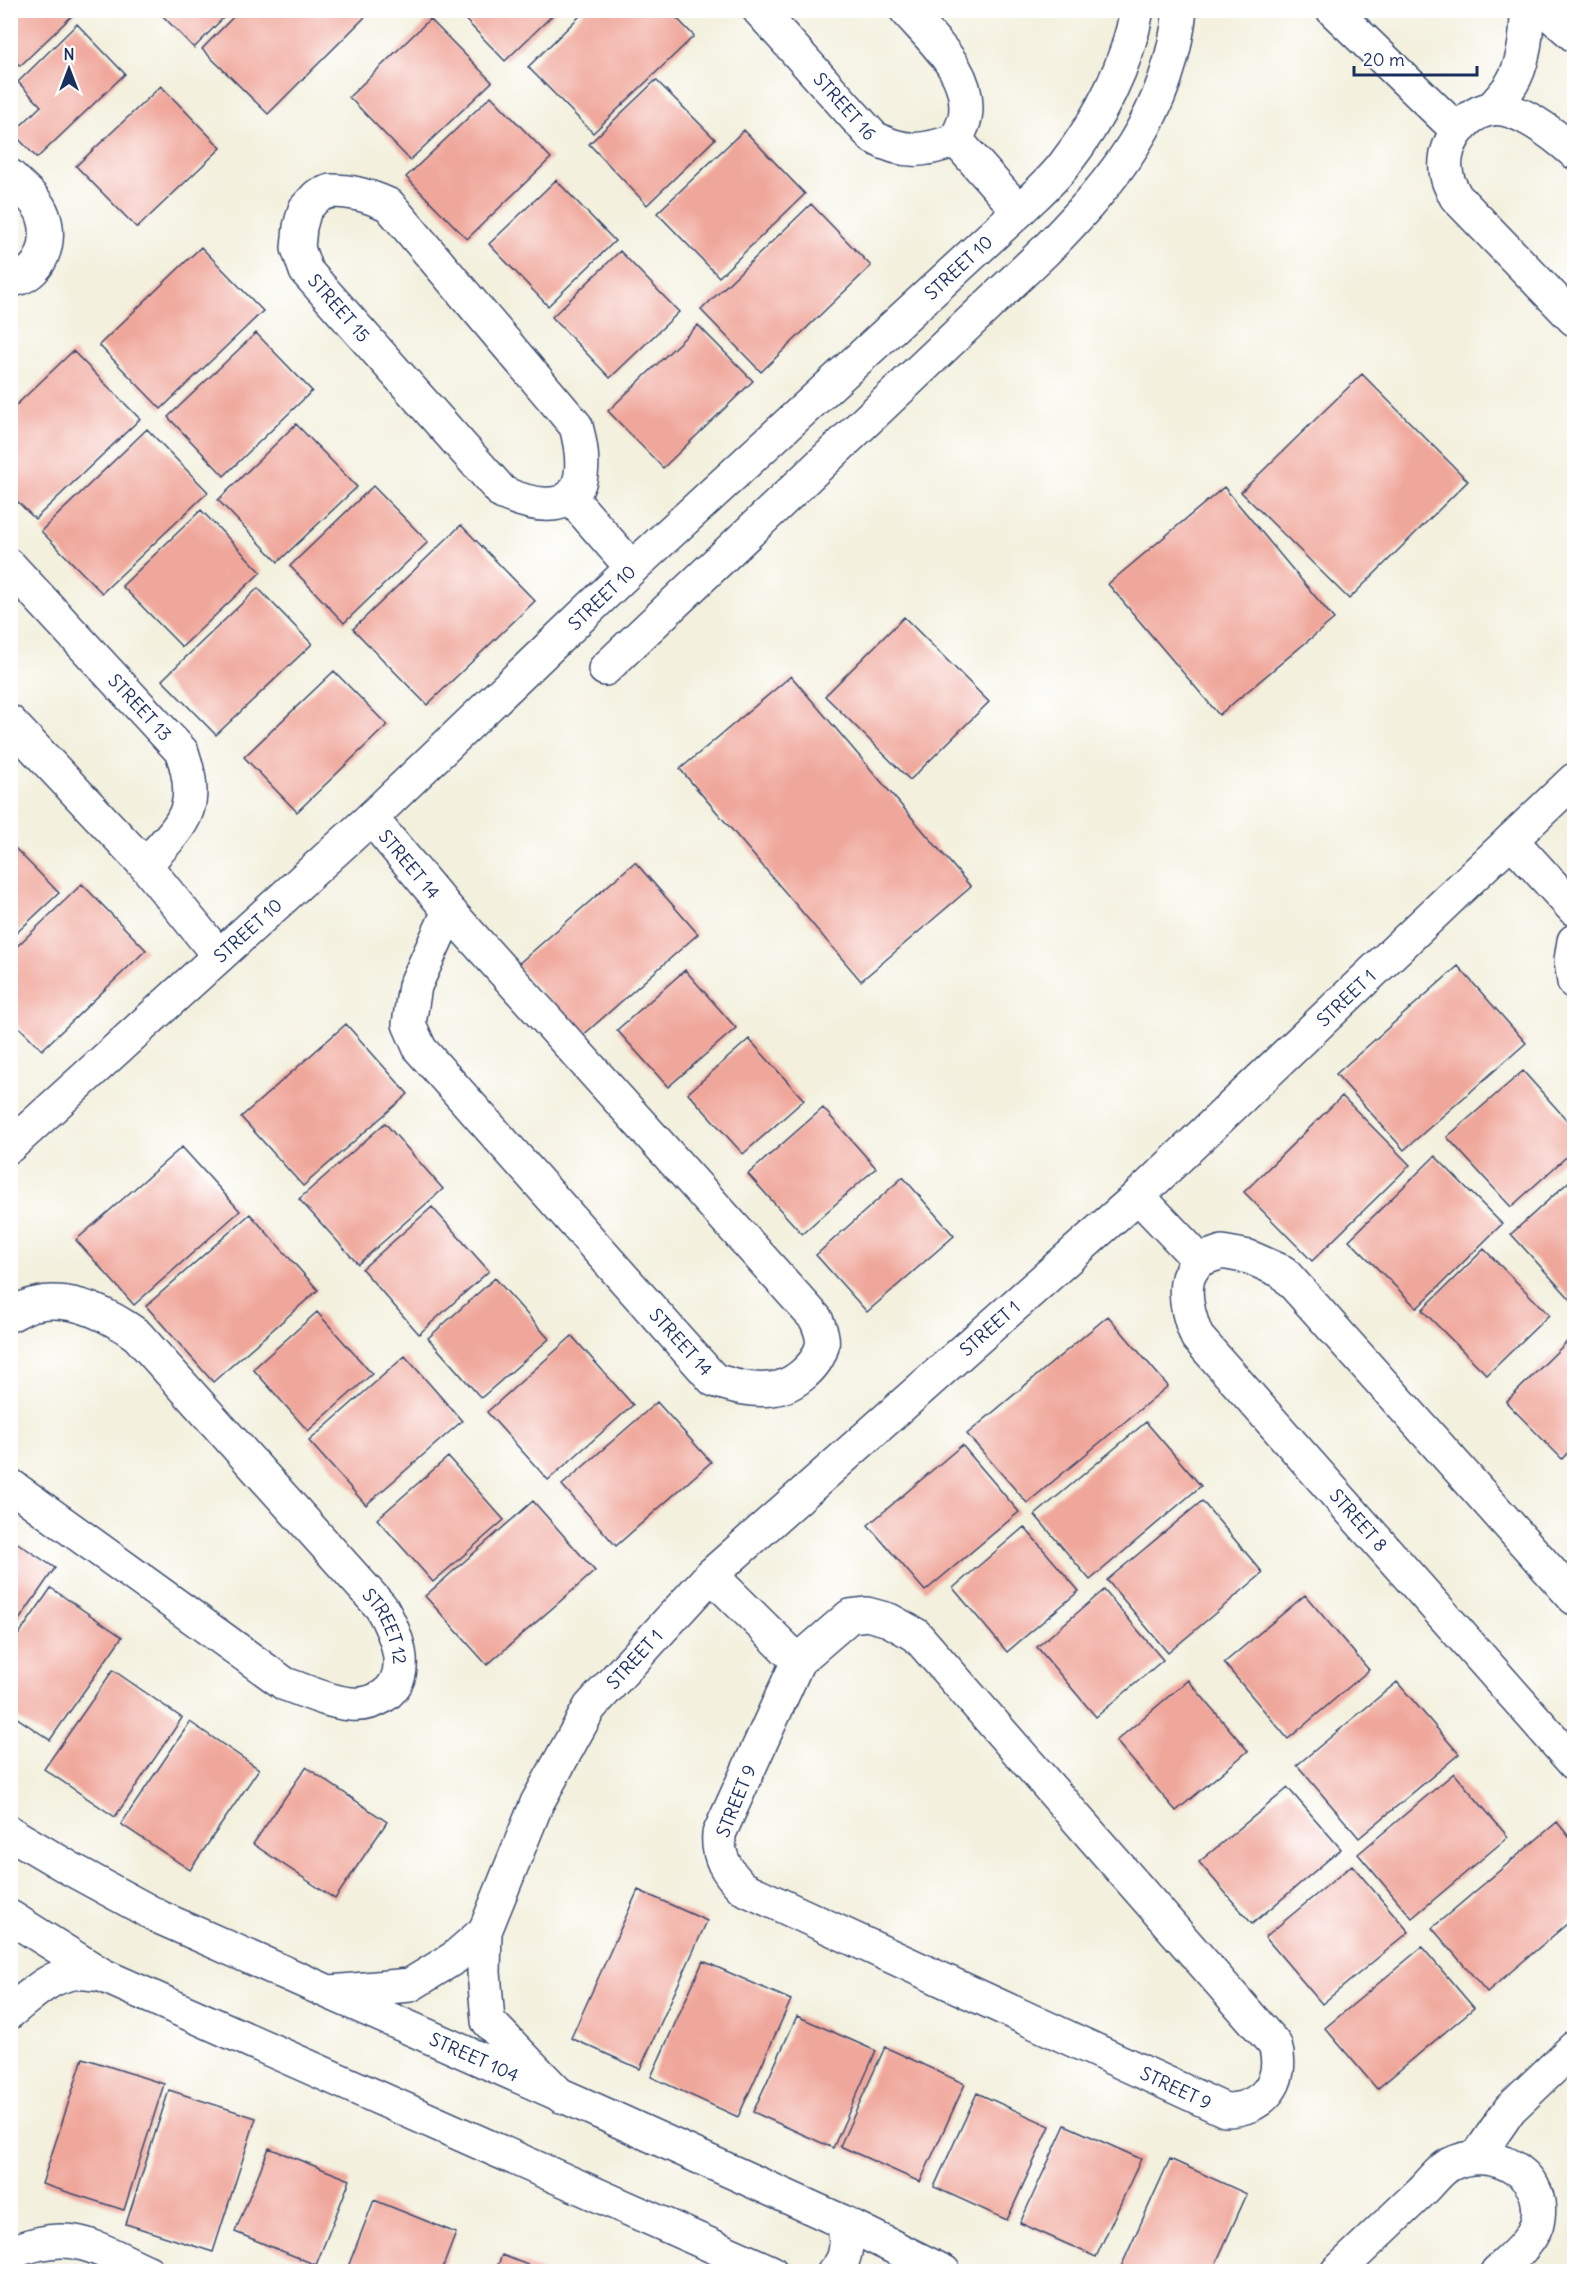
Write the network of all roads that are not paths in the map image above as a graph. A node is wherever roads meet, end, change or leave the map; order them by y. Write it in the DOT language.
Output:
graph roads {
  1 [pos="759,10"];
  2 [pos="906,10"];
  3 [pos="1137,10"];
  4 [pos="1180,10"];
  5 [pos="1333,10"];
  6 [pos="1527,10"];
  7 [pos="1545,10"];
  8 [pos="1575,35"];
  9 [pos="1491,109"];
  10 [pos="1457,130"];
  11 [pos="956,140"];
  12 [pos="1575,152"];
  13 [pos="10,176"];
  14 [pos="1019,211"];
  15 [pos="10,280"];
  16 [pos="1575,319"];
  17 [pos="571,498"];
  18 [pos="10,566"];
  19 [pos="632,568"];
  20 [pos="605,669"];
  21 [pos="10,722"];
  22 [pos="1575,780"];
  23 [pos="371,818"];
  24 [pos="1511,840"];
  25 [pos="145,865"];
  26 [pos="1575,909"];
  27 [pos="449,911"];
  28 [pos="1575,942"];
  29 [pos="219,956"];
  30 [pos="1575,982"];
  31 [pos="10,1146"];
  32 [pos="1138,1196"];
  33 [pos="1198,1260"];
  34 [pos="10,1315"];
  35 [pos="10,1485"];
  36 [pos="711,1575"];
  37 [pos="1575,1598"];
  38 [pos="798,1661"];
  39 [pos="1575,1763"];
  40 [pos="10,1833"];
  41 [pos="10,1917"];
  42 [pos="485,1931"];
  43 [pos="102,1974"];
  44 [pos="330,1992"];
  45 [pos="10,2012"];
  46 [pos="1575,2048"];
  47 [pos="561,2096"];
  48 [pos="1477,2157"];
  49 [pos="843,2222"];
  50 [pos="10,2253"];
  51 [pos="148,2271"];
  52 [pos="771,2271"];
  53 [pos="834,2271"];
  54 [pos="944,2271"];
  55 [pos="1337,2271"];
  56 [pos="1497,2271"];
  1 -- 11 [label="street, STREET 16"];
  2 -- 11 [label="street"];
  3 -- 14 [label="street, STREET 10"];
  4 -- 20 [label="street"];
  5 -- 10 [label="street"];
  6 -- 9 [label="street"];
  7 -- 8 [label="street"];
  9 -- 10 [label="street"];
  9 -- 12 [label="street"];
  10 -- 16 [label="street"];
  11 -- 14 [label="street"];
  13 -- 15 [label="street"];
  14 -- 19 [label="street, STREET 10"];
  17 -- 17 [label="street, STREET 15"];
  17 -- 19 [label="street"];
  18 -- 25 [label="street, STREET 13"];
  19 -- 23 [label="street, STREET 10"];
  21 -- 25 [label="street"];
  22 -- 24 [label="street, STREET 1"];
  23 -- 27 [label="street, STREET 14"];
  23 -- 29 [label="street, STREET 10"];
  24 -- 26 [label="street"];
  24 -- 32 [label="street, STREET 1"];
  25 -- 29 [label="street"];
  27 -- 27 [label="street, STREET 14"];
  28 -- 30 [label="street"];
  29 -- 31 [label="street, STREET 10"];
  32 -- 33 [label="street"];
  32 -- 36 [label="street, STREET 1"];
  33 -- 37 [label="street"];
  33 -- 39 [label="street, STREET 8"];
  34 -- 35 [label="street, STREET 12"];
  36 -- 38 [label="street"];
  36 -- 42 [label="street, STREET 1"];
  38 -- 38 [label="street, STREET 9"];
  40 -- 44 [label="street, STREET 104"];
  41 -- 43 [label="street"];
  42 -- 44 [label="street, STREET 1"];
  42 -- 47 [label="street, STREET 1"];
  43 -- 45 [label="street"];
  43 -- 52 [label="street"];
  44 -- 47 [label="street, STREET 104"];
  46 -- 48 [label="street"];
  47 -- 49 [label="street, STREET 104"];
  48 -- 55 [label="street"];
  48 -- 56 [label="street"];
  49 -- 53 [label="street"];
  49 -- 54 [label="street, STREET 104"];
  50 -- 51 [label="street"];
}
